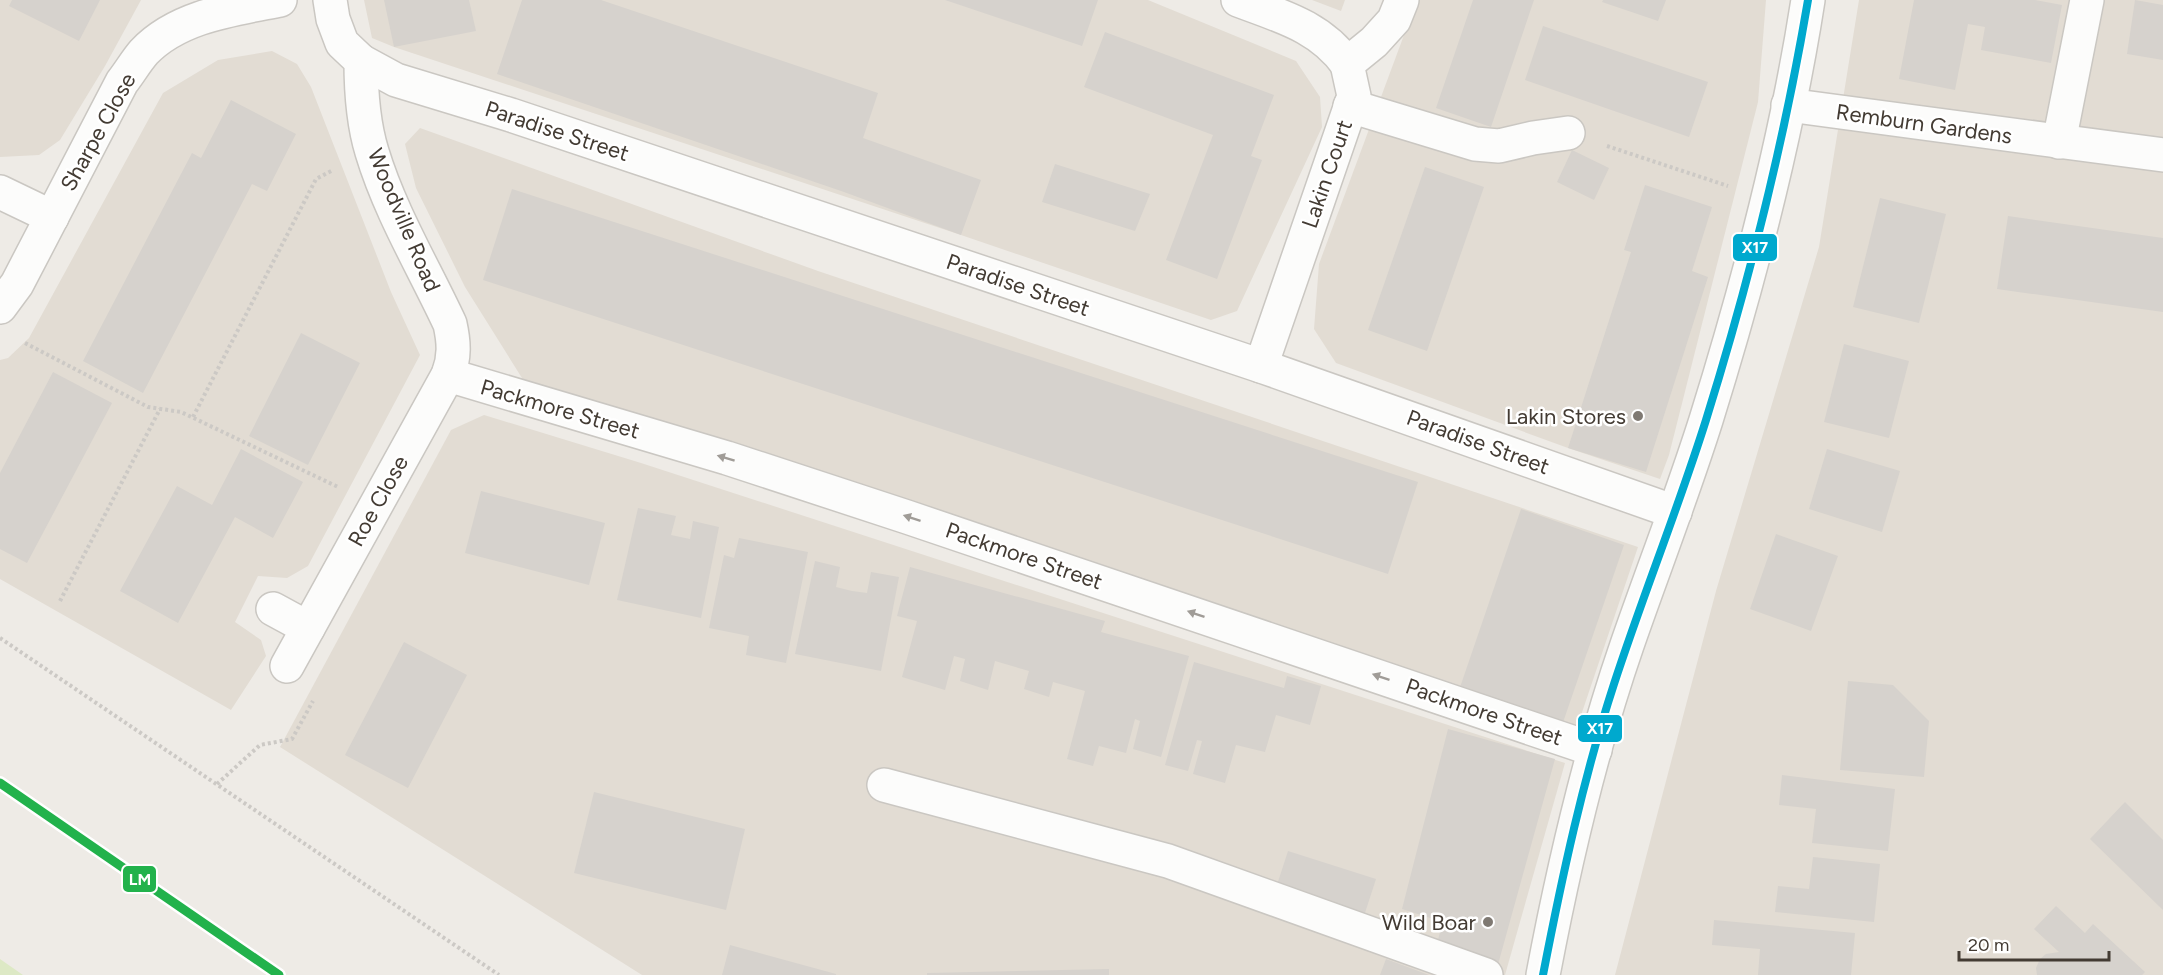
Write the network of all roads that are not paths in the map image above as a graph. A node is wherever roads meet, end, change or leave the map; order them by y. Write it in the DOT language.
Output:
graph roads {
  1 [pos="280,0"];
  2 [pos="330,0"];
  3 [pos="1238,0"];
  4 [pos="1402,0"];
  5 [pos="1808,0"];
  6 [pos="2087,0"];
  7 [pos="361,61"];
  8 [pos="1347,64"];
  9 [pos="1788,105"];
  10 [pos="1350,106"];
  11 [pos="1568,133"];
  12 [pos="2059,142"];
  13 [pos="2163,155"];
  14 [pos="0,192"];
  15 [pos="52,217"];
  16 [pos="0,307"];
  17 [pos="1261,366"];
  18 [pos="448,375"];
  19 [pos="1675,512"];
  20 [pos="273,609"];
  21 [pos="309,628"];
  22 [pos="287,666"];
  23 [pos="1595,750"];
  24 [pos="884,785"];
  25 [pos="1486,975"];
  26 [pos="1543,975"];
  1 -- 15 [label="street, Sharpe Close"];
  2 -- 7 [label="street"];
  3 -- 8 [label="street"];
  4 -- 8 [label="street"];
  5 -- 9 [label="street"];
  6 -- 12 [label="street"];
  7 -- 17 [label="street, Paradise Street"];
  7 -- 18 [label="street, Woodville Road"];
  8 -- 10 [label="street, Lakin Court"];
  9 -- 12 [label="street, Remburn Gardens"];
  9 -- 19 [label="street"];
  10 -- 11 [label="street"];
  10 -- 17 [label="street, Lakin Court"];
  12 -- 13 [label="street, Remburn Gardens"];
  14 -- 15 [label="street, Sharpe Close"];
  15 -- 16 [label="street, Sharpe Close"];
  17 -- 19 [label="street, Paradise Street"];
  18 -- 21 [label="street, Roe Close"];
  23 -- 18 [label="street, Packmore Street, one-way"];
  19 -- 23 [label="street"];
  20 -- 21 [label="street"];
  21 -- 22 [label="street, Roe Close"];
  23 -- 26 [label="street"];
  24 -- 25 [label="street"];
}
